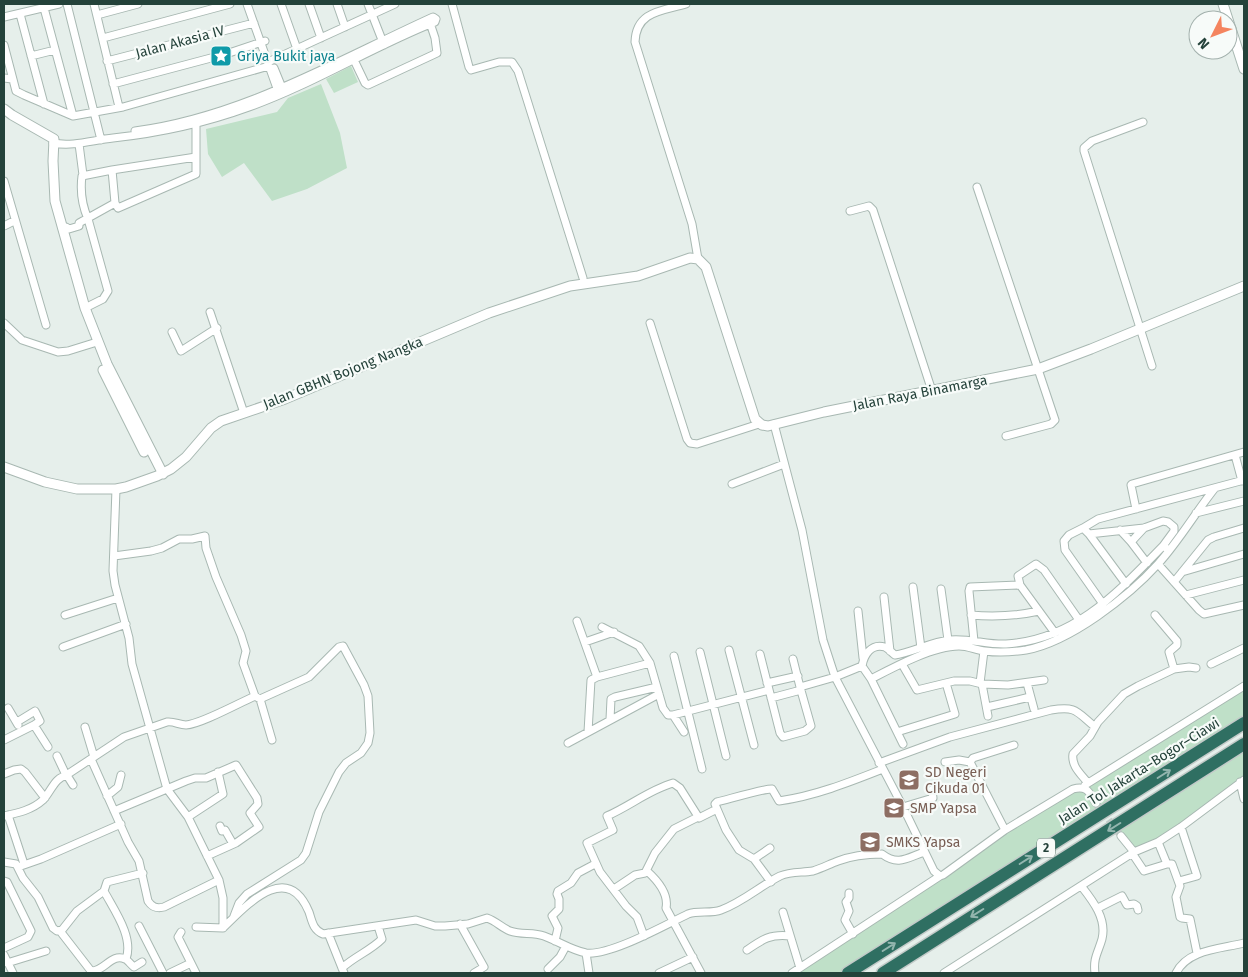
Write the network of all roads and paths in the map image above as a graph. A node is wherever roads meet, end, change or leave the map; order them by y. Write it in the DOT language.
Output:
graph roads {
  1 [pos="59,4"];
  2 [pos="68,4"];
  3 [pos="94,4"];
  4 [pos="138,4"];
  5 [pos="230,4"];
  6 [pos="247,4"];
  7 [pos="251,4"];
  8 [pos="281,4"];
  9 [pos="309,4"];
  10 [pos="337,4"];
  11 [pos="368,4"];
  12 [pos="395,4"];
  13 [pos="452,4"];
  14 [pos="654,4"];
  15 [pos="686,4"];
  16 [pos="1223,4"];
  17 [pos="44,8"];
  18 [pos="657,12"];
  19 [pos="20,14"];
  20 [pos="97,14"];
  21 [pos="372,14"];
  22 [pos="4,17"];
  23 [pos="254,23"];
  24 [pos="345,27"];
  25 [pos="102,38"];
  26 [pos="321,38"];
  27 [pos="263,42"];
  28 [pos="384,43"];
  29 [pos="4,45"];
  30 [pos="297,49"];
  31 [pos="55,50"];
  32 [pos="31,56"];
  33 [pos="354,60"];
  34 [pos="107,61"];
  35 [pos="269,63"];
  36 [pos="1244,69"];
  37 [pos="4,78"];
  38 [pos="12,79"];
  39 [pos="113,84"];
  40 [pos="281,91"];
  41 [pos="44,104"];
  42 [pos="119,107"];
  43 [pos="4,109"];
  44 [pos="95,112"];
  45 [pos="4,114"];
  46 [pos="72,116"];
  47 [pos="196,121"];
  48 [pos="1143,122"];
  49 [pos="100,138"];
  50 [pos="51,140"];
  51 [pos="79,144"];
  52 [pos="196,157"];
  53 [pos="112,170"];
  54 [pos="83,175"];
  55 [pos="4,181"];
  56 [pos="976,187"];
  57 [pos="5,193"];
  58 [pos="115,203"];
  59 [pos="850,211"];
  60 [pos="88,219"];
  61 [pos="14,221"];
  62 [pos="4,226"];
  63 [pos="62,228"];
  64 [pos="698,258"];
  65 [pos="583,278"];
  66 [pos="1244,286"];
  67 [pos="84,308"];
  68 [pos="210,312"];
  69 [pos="4,323"];
  70 [pos="650,323"];
  71 [pos="46,325"];
  72 [pos="217,328"];
  73 [pos="1140,329"];
  74 [pos="172,332"];
  75 [pos="94,343"];
  76 [pos="1152,366"];
  77 [pos="1038,369"];
  78 [pos="932,391"];
  79 [pos="244,412"];
  80 [pos="759,424"];
  81 [pos="774,424"];
  82 [pos="1006,436"];
  83 [pos="1244,452"];
  84 [pos="1235,455"];
  85 [pos="784,464"];
  86 [pos="4,467"];
  87 [pos="160,475"];
  88 [pos="1243,480"];
  89 [pos="732,484"];
  90 [pos="1215,488"];
  91 [pos="116,489"];
  92 [pos="1244,501"];
  93 [pos="1136,509"];
  94 [pos="1196,513"];
  95 [pos="1144,528"];
  96 [pos="1244,528"];
  97 [pos="1120,530"];
  98 [pos="1086,531"];
  99 [pos="1131,542"];
  100 [pos="1166,548"];
  101 [pos="1244,554"];
  102 [pos="114,556"];
  103 [pos="1147,563"];
  104 [pos="1158,564"];
  105 [pos="1181,572"];
  106 [pos="1244,580"];
  107 [pos="1174,582"];
  108 [pos="1126,584"];
  109 [pos="1020,585"];
  110 [pos="913,588"];
  111 [pos="941,589"];
  112 [pos="1186,595"];
  113 [pos="884,597"];
  114 [pos="118,598"];
  115 [pos="1103,604"];
  116 [pos="1244,605"];
  117 [pos="858,611"];
  118 [pos="1039,611"];
  119 [pos="66,615"];
  120 [pos="971,615"];
  121 [pos="1155,615"];
  122 [pos="1079,620"];
  123 [pos="578,622"];
  124 [pos="126,624"];
  125 [pos="602,627"];
  126 [pos="614,632"];
  127 [pos="1055,634"];
  128 [pos="948,640"];
  129 [pos="974,641"];
  130 [pos="585,642"];
  131 [pos="63,647"];
  132 [pos="921,648"];
  133 [pos="1244,648"];
  134 [pos="730,650"];
  135 [pos="890,651"];
  136 [pos="984,651"];
  137 [pos="700,652"];
  138 [pos="760,654"];
  139 [pos="674,656"];
  140 [pos="864,658"];
  141 [pos="793,659"];
  142 [pos="650,663"];
  143 [pos="902,664"];
  144 [pos="1211,664"];
  145 [pos="862,666"];
  146 [pos="1196,668"];
  147 [pos="1174,669"];
  148 [pos="798,676"];
  149 [pos="596,677"];
  150 [pos="835,677"];
  151 [pos="871,679"];
  152 [pos="1044,680"];
  153 [pos="946,683"];
  154 [pos="1027,683"];
  155 [pos="981,684"];
  156 [pos="768,686"];
  157 [pos="1244,686"];
  158 [pos="801,688"];
  159 [pos="658,690"];
  160 [pos="741,696"];
  161 [pos="1030,697"];
  162 [pos="258,698"];
  163 [pos="771,698"];
  164 [pos="713,704"];
  165 [pos="986,707"];
  166 [pos="8,708"];
  167 [pos="1034,709"];
  168 [pos="688,710"];
  169 [pos="673,715"];
  170 [pos="988,716"];
  171 [pos="610,719"];
  172 [pos="17,722"];
  173 [pos="1244,723"];
  174 [pos="34,725"];
  175 [pos="1094,726"];
  176 [pos="85,727"];
  177 [pos="149,728"];
  178 [pos="22,732"];
  179 [pos="588,732"];
  180 [pos="684,732"];
  181 [pos="898,732"];
  182 [pos="4,740"];
  183 [pos="272,740"];
  184 [pos="568,743"];
  185 [pos="903,744"];
  186 [pos="1014,744"];
  187 [pos="1244,744"];
  188 [pos="754,745"];
  189 [pos="48,747"];
  190 [pos="57,756"];
  191 [pos="726,756"];
  192 [pos="92,758"];
  193 [pos="945,762"];
  194 [pos="970,762"];
  195 [pos="881,766"];
  196 [pos="702,769"];
  197 [pos="218,772"];
  198 [pos="4,774"];
  199 [pos="66,775"];
  200 [pos="122,775"];
  201 [pos="1242,781"];
  202 [pos="73,785"];
  203 [pos="1085,785"];
  204 [pos="167,789"];
  205 [pos="932,790"];
  206 [pos="107,796"];
  207 [pos="45,798"];
  208 [pos="1244,799"];
  209 [pos="1096,803"];
  210 [pos="903,807"];
  211 [pos="717,809"];
  212 [pos="114,811"];
  213 [pos="6,816"];
  214 [pos="188,817"];
  215 [pos="698,817"];
  216 [pos="121,824"];
  217 [pos="220,826"];
  218 [pos="1181,827"];
  219 [pos="1004,830"];
  220 [pos="1121,836"];
  221 [pos="1158,842"];
  222 [pos="233,844"];
  223 [pos="770,848"];
  224 [pos="924,852"];
  225 [pos="1133,853"];
  226 [pos="207,856"];
  227 [pos="754,859"];
  228 [pos="4,862"];
  229 [pos="595,864"];
  230 [pos="1167,864"];
  231 [pos="21,866"];
  232 [pos="647,871"];
  233 [pos="143,873"];
  234 [pos="940,876"];
  235 [pos="219,880"];
  236 [pos="4,881"];
  237 [pos="1179,881"];
  238 [pos="771,882"];
  239 [pos="1082,887"];
  240 [pos="614,889"];
  241 [pos="104,891"];
  242 [pos="849,894"];
  243 [pos="1098,908"];
  244 [pos="1138,910"];
  245 [pos="783,912"];
  246 [pos="234,918"];
  247 [pos="674,921"];
  248 [pos="460,924"];
  249 [pos="140,926"];
  250 [pos="378,926"];
  251 [pos="196,927"];
  252 [pos="223,928"];
  253 [pos="60,931"];
  254 [pos="181,932"];
  255 [pos="328,933"];
  256 [pos="853,934"];
  257 [pos="644,936"];
  258 [pos="790,936"];
  259 [pos="555,941"];
  260 [pos="1244,943"];
  261 [pos="566,946"];
  262 [pos="4,948"];
  263 [pos="46,950"];
  264 [pos="747,950"];
  265 [pos="586,953"];
  266 [pos="1197,953"];
  267 [pos="4,955"];
  268 [pos="693,957"];
  269 [pos="126,959"];
  270 [pos="142,962"];
  271 [pos="7,963"];
  272 [pos="191,963"];
  273 [pos="800,968"];
  274 [pos="548,969"];
  275 [pos="343,971"];
  276 [pos="13,973"];
  277 [pos="163,973"];
  278 [pos="170,973"];
  279 [pos="196,973"];
  280 [pos="474,973"];
  281 [pos="589,973"];
  282 [pos="659,973"];
  283 [pos="701,973"];
  284 [pos="792,973"];
  285 [pos="848,973"];
  286 [pos="882,973"];
  287 [pos="946,973"];
  288 [pos="1095,973"];
  289 [pos="1176,973"];
  1 -- 17 [label="street"];
  2 -- 44 [label="street"];
  3 -- 20 [label="street"];
  4 -- 20 [label="street"];
  5 -- 25 [label="street, Jalan Akasia IV"];
  6 -- 23 [label="street"];
  7 -- 27 [label="street"];
  8 -- 30 [label="street"];
  9 -- 26 [label="street"];
  10 -- 24 [label="street"];
  11 -- 21 [label="street"];
  12 -- 21 [label="street"];
  13 -- 65 [label="street"];
  14 -- 18 [label="street"];
  15 -- 18 [label="street"];
  16 -- 36 [label="street"];
  17 -- 19 [label="street"];
  17 -- 31 [label="street"];
  18 -- 64 [label="street"];
  19 -- 22 [label="street"];
  19 -- 32 [label="street"];
  20 -- 25 [label="street"];
  21 -- 24 [label="street"];
  21 -- 28 [label="street"];
  23 -- 27 [label="street"];
  23 -- 34 [label="street, Jalan Akasia IV"];
  24 -- 26 [label="street"];
  25 -- 34 [label="street"];
  26 -- 30 [label="street"];
  27 -- 35 [label="street"];
  27 -- 39 [label="street"];
  28 -- 33 [label="street"];
  28 -- 33 [label="street"];
  28 -- 40 [label="street"];
  29 -- 38 [label="street"];
  30 -- 35 [label="street"];
  31 -- 32 [label="street"];
  31 -- 46 [label="street"];
  32 -- 41 [label="street"];
  33 -- 40 [label="street"];
  34 -- 39 [label="street"];
  35 -- 40 [label="street"];
  35 -- 42 [label="street"];
  37 -- 38 [label="street"];
  38 -- 41 [label="street"];
  39 -- 42 [label="street"];
  40 -- 47 [label="street"];
  41 -- 46 [label="street"];
  42 -- 44 [label="street"];
  43 -- 50 [label="street"];
  44 -- 46 [label="street"];
  44 -- 49 [label="street"];
  45 -- 50 [label="street"];
  47 -- 49 [label="street"];
  47 -- 52 [label="street"];
  48 -- 73 [label="street"];
  49 -- 50 [label="street"];
  49 -- 51 [label="street"];
  50 -- 51 [label="street"];
  50 -- 63 [label="street"];
  51 -- 54 [label="street"];
  52 -- 53 [label="street"];
  52 -- 58 [label="street"];
  53 -- 54 [label="street"];
  53 -- 58 [label="street"];
  54 -- 60 [label="street"];
  55 -- 57 [label="street"];
  56 -- 77 [label="street"];
  57 -- 61 [label="street"];
  58 -- 60 [label="street"];
  59 -- 78 [label="street"];
  60 -- 63 [label="street"];
  60 -- 67 [label="street"];
  61 -- 62 [label="street"];
  61 -- 71 [label="street"];
  63 -- 67 [label="street"];
  63 -- 75 [label="street"];
  64 -- 79 [label="street, Jalan GBHN Bojong Nangka"];
  64 -- 80 [label="street"];
  66 -- 73 [label="street, Jalan Raya Binamarga"];
  67 -- 75 [label="street"];
  68 -- 72 [label="street"];
  69 -- 75 [label="street"];
  70 -- 80 [label="street"];
  72 -- 74 [label="street"];
  72 -- 79 [label="street"];
  73 -- 76 [label="street"];
  73 -- 77 [label="street, Jalan Raya Binamarga"];
  75 -- 87 [label="street"];
  77 -- 78 [label="street, Jalan Raya Binamarga"];
  77 -- 82 [label="street"];
  78 -- 81 [label="street, Jalan Raya Binamarga"];
  79 -- 87 [label="street, Jalan GBHN Bojong Nangka"];
  80 -- 81 [label="street, Jalan Raya Binamarga"];
  81 -- 85 [label="street"];
  83 -- 84 [label="street"];
  84 -- 88 [label="street"];
  84 -- 93 [label="street"];
  85 -- 89 [label="street"];
  85 -- 150 [label="street"];
  86 -- 91 [label="street, Jalan GBHN Bojong Nangka"];
  87 -- 91 [label="street, Jalan GBHN Bojong Nangka"];
  88 -- 90 [label="street"];
  90 -- 93 [label="street"];
  90 -- 94 [label="street"];
  91 -- 102 [label="street"];
  92 -- 94 [label="street"];
  93 -- 98 [label="street"];
  94 -- 100 [label="street"];
  95 -- 97 [label="street"];
  95 -- 99 [label="street"];
  95 -- 100 [label="street"];
  96 -- 105 [label="street"];
  97 -- 98 [label="street"];
  97 -- 99 [label="street"];
  98 -- 108 [label="street"];
  98 -- 115 [label="street"];
  99 -- 103 [label="street"];
  100 -- 103 [label="street"];
  100 -- 104 [label="street"];
  101 -- 105 [label="street"];
  102 -- 114 [label="street"];
  102 -- 162 [label="street"];
  103 -- 108 [label="street"];
  104 -- 107 [label="street"];
  104 -- 136 [label="street"];
  105 -- 107 [label="street"];
  106 -- 112 [label="street"];
  107 -- 112 [label="street"];
  108 -- 115 [label="street"];
  109 -- 118 [label="street"];
  109 -- 120 [label="street"];
  109 -- 122 [label="street"];
  110 -- 132 [label="street"];
  111 -- 128 [label="street"];
  112 -- 116 [label="street"];
  113 -- 135 [label="street"];
  114 -- 119 [label="street"];
  114 -- 124 [label="street"];
  115 -- 122 [label="street"];
  117 -- 140 [label="street"];
  118 -- 120 [label="street"];
  118 -- 127 [label="street"];
  120 -- 129 [label="street"];
  121 -- 147 [label="street"];
  122 -- 127 [label="street"];
  123 -- 130 [label="street"];
  124 -- 131 [label="street"];
  124 -- 177 [label="street"];
  125 -- 126 [label="street"];
  126 -- 130 [label="street"];
  126 -- 142 [label="street"];
  127 -- 129 [label="street"];
  128 -- 129 [label="street"];
  128 -- 132 [label="street"];
  130 -- 149 [label="street"];
  132 -- 135 [label="street"];
  133 -- 144 [label="street"];
  134 -- 160 [label="street"];
  135 -- 140 [label="street"];
  136 -- 143 [label="street"];
  136 -- 155 [label="street"];
  137 -- 164 [label="street"];
  138 -- 156 [label="street"];
  139 -- 168 [label="street"];
  140 -- 145 [label="street"];
  141 -- 148 [label="street"];
  142 -- 149 [label="street"];
  142 -- 159 [label="street"];
  143 -- 151 [label="street"];
  143 -- 153 [label="street"];
  145 -- 150 [label="street"];
  145 -- 151 [label="street"];
  146 -- 147 [label="street"];
  147 -- 175 [label="street"];
  148 -- 156 [label="street"];
  148 -- 158 [label="street"];
  149 -- 179 [label="street"];
  150 -- 158 [label="street"];
  150 -- 195 [label="street"];
  151 -- 181 [label="street"];
  152 -- 154 [label="street"];
  153 -- 155 [label="street"];
  153 -- 181 [label="street"];
  154 -- 155 [label="street"];
  154 -- 161 [label="street"];
  155 -- 165 [label="street"];
  156 -- 160 [label="street"];
  156 -- 163 [label="street"];
  157 -- 203 [label="street"];
  158 -- 163 [label="street"];
  158 -- 163 [label="street"];
  159 -- 169 [label="street"];
  159 -- 171 [label="street"];
  159 -- 171 [label="street"];
  160 -- 164 [label="street"];
  160 -- 188 [label="street"];
  161 -- 165 [label="street"];
  161 -- 167 [label="street"];
  162 -- 177 [label="street"];
  162 -- 183 [label="street"];
  162 -- 246 [label="street"];
  164 -- 168 [label="street"];
  164 -- 191 [label="street"];
  165 -- 170 [label="street"];
  166 -- 172 [label="street"];
  168 -- 169 [label="street"];
  168 -- 196 [label="street"];
  169 -- 180 [label="street"];
  171 -- 179 [label="street"];
  172 -- 174 [label="street"];
  172 -- 178 [label="street"];
  285 -- 173 [label="highway, Jalan Tol Jakarta–Bogor–Ciawi / 2, one-way"];
  174 -- 178 [label="street"];
  174 -- 189 [label="street"];
  175 -- 195 [label="street"];
  175 -- 203 [label="street"];
  176 -- 192 [label="street"];
  177 -- 192 [label="street"];
  177 -- 204 [label="street"];
  178 -- 182 [label="street"];
  179 -- 184 [label="street"];
  181 -- 185 [label="street"];
  186 -- 194 [label="street"];
  187 -- 286 [label="highway, 2, one-way"];
  190 -- 199 [label="street"];
  192 -- 199 [label="street"];
  192 -- 206 [label="street"];
  193 -- 194 [label="street"];
  194 -- 219 [label="street"];
  195 -- 210 [label="street"];
  195 -- 211 [label="street"];
  197 -- 204 [label="street"];
  197 -- 214 [label="street"];
  197 -- 222 [label="street"];
  198 -- 207 [label="street"];
  199 -- 202 [label="street"];
  199 -- 207 [label="street"];
  200 -- 206 [label="street"];
  201 -- 208 [label="street"];
  201 -- 218 [label="street"];
  203 -- 209 [label="street"];
  203 -- 219 [label="street"];
  204 -- 212 [label="street"];
  204 -- 214 [label="street"];
  205 -- 210 [label="street"];
  206 -- 212 [label="street"];
  207 -- 213 [label="street"];
  210 -- 224 [label="street"];
  211 -- 215 [label="street"];
  211 -- 227 [label="street"];
  212 -- 216 [label="street"];
  213 -- 231 [label="street"];
  214 -- 226 [label="street"];
  215 -- 229 [label="street"];
  215 -- 232 [label="street"];
  216 -- 231 [label="street"];
  216 -- 233 [label="street"];
  217 -- 222 [label="street"];
  218 -- 221 [label="street"];
  218 -- 237 [label="street"];
  219 -- 234 [label="street"];
  220 -- 225 [label="street"];
  221 -- 225 [label="street"];
  221 -- 230 [label="street"];
  222 -- 226 [label="street"];
  223 -- 227 [label="street"];
  224 -- 234 [label="street"];
  224 -- 238 [label="street"];
  225 -- 230 [label="street"];
  225 -- 239 [label="street"];
  226 -- 235 [label="street"];
  227 -- 238 [label="street"];
  228 -- 231 [label="street"];
  229 -- 240 [label="street"];
  229 -- 259 [label="street"];
  230 -- 237 [label="street"];
  231 -- 253 [label="street"];
  232 -- 240 [label="street"];
  232 -- 247 [label="street"];
  233 -- 235 [label="street"];
  233 -- 241 [label="street"];
  234 -- 256 [label="street"];
  235 -- 252 [label="street"];
  236 -- 262 [label="street"];
  237 -- 266 [label="street"];
  238 -- 247 [label="street"];
  239 -- 243 [label="street"];
  239 -- 287 [label="street"];
  240 -- 257 [label="street"];
  241 -- 253 [label="street"];
  241 -- 269 [label="street"];
  242 -- 256 [label="street"];
  243 -- 244 [label="street"];
  243 -- 288 [label="street"];
  245 -- 258 [label="street"];
  246 -- 252 [label="street"];
  246 -- 255 [label="street"];
  247 -- 257 [label="street"];
  247 -- 268 [label="street"];
  248 -- 250 [label="street"];
  248 -- 259 [label="street"];
  248 -- 280 [label="street"];
  249 -- 277 [label="street"];
  250 -- 255 [label="street"];
  250 -- 275 [label="street"];
  251 -- 252 [label="street"];
  253 -- 269 [label="street"];
  254 -- 272 [label="street"];
  255 -- 275 [label="street"];
  256 -- 273 [label="street"];
  257 -- 265 [label="street"];
  258 -- 264 [label="street"];
  258 -- 273 [label="street"];
  259 -- 261 [label="street"];
  260 -- 266 [label="street"];
  261 -- 265 [label="street"];
  261 -- 274 [label="street"];
  263 -- 271 [label="street"];
  265 -- 281 [label="street"];
  266 -- 289 [label="street"];
  267 -- 271 [label="street"];
  268 -- 282 [label="street"];
  268 -- 283 [label="street"];
  269 -- 270 [label="street"];
  271 -- 276 [label="street"];
  272 -- 278 [label="street"];
  272 -- 279 [label="street"];
  273 -- 284 [label="street"];
}
